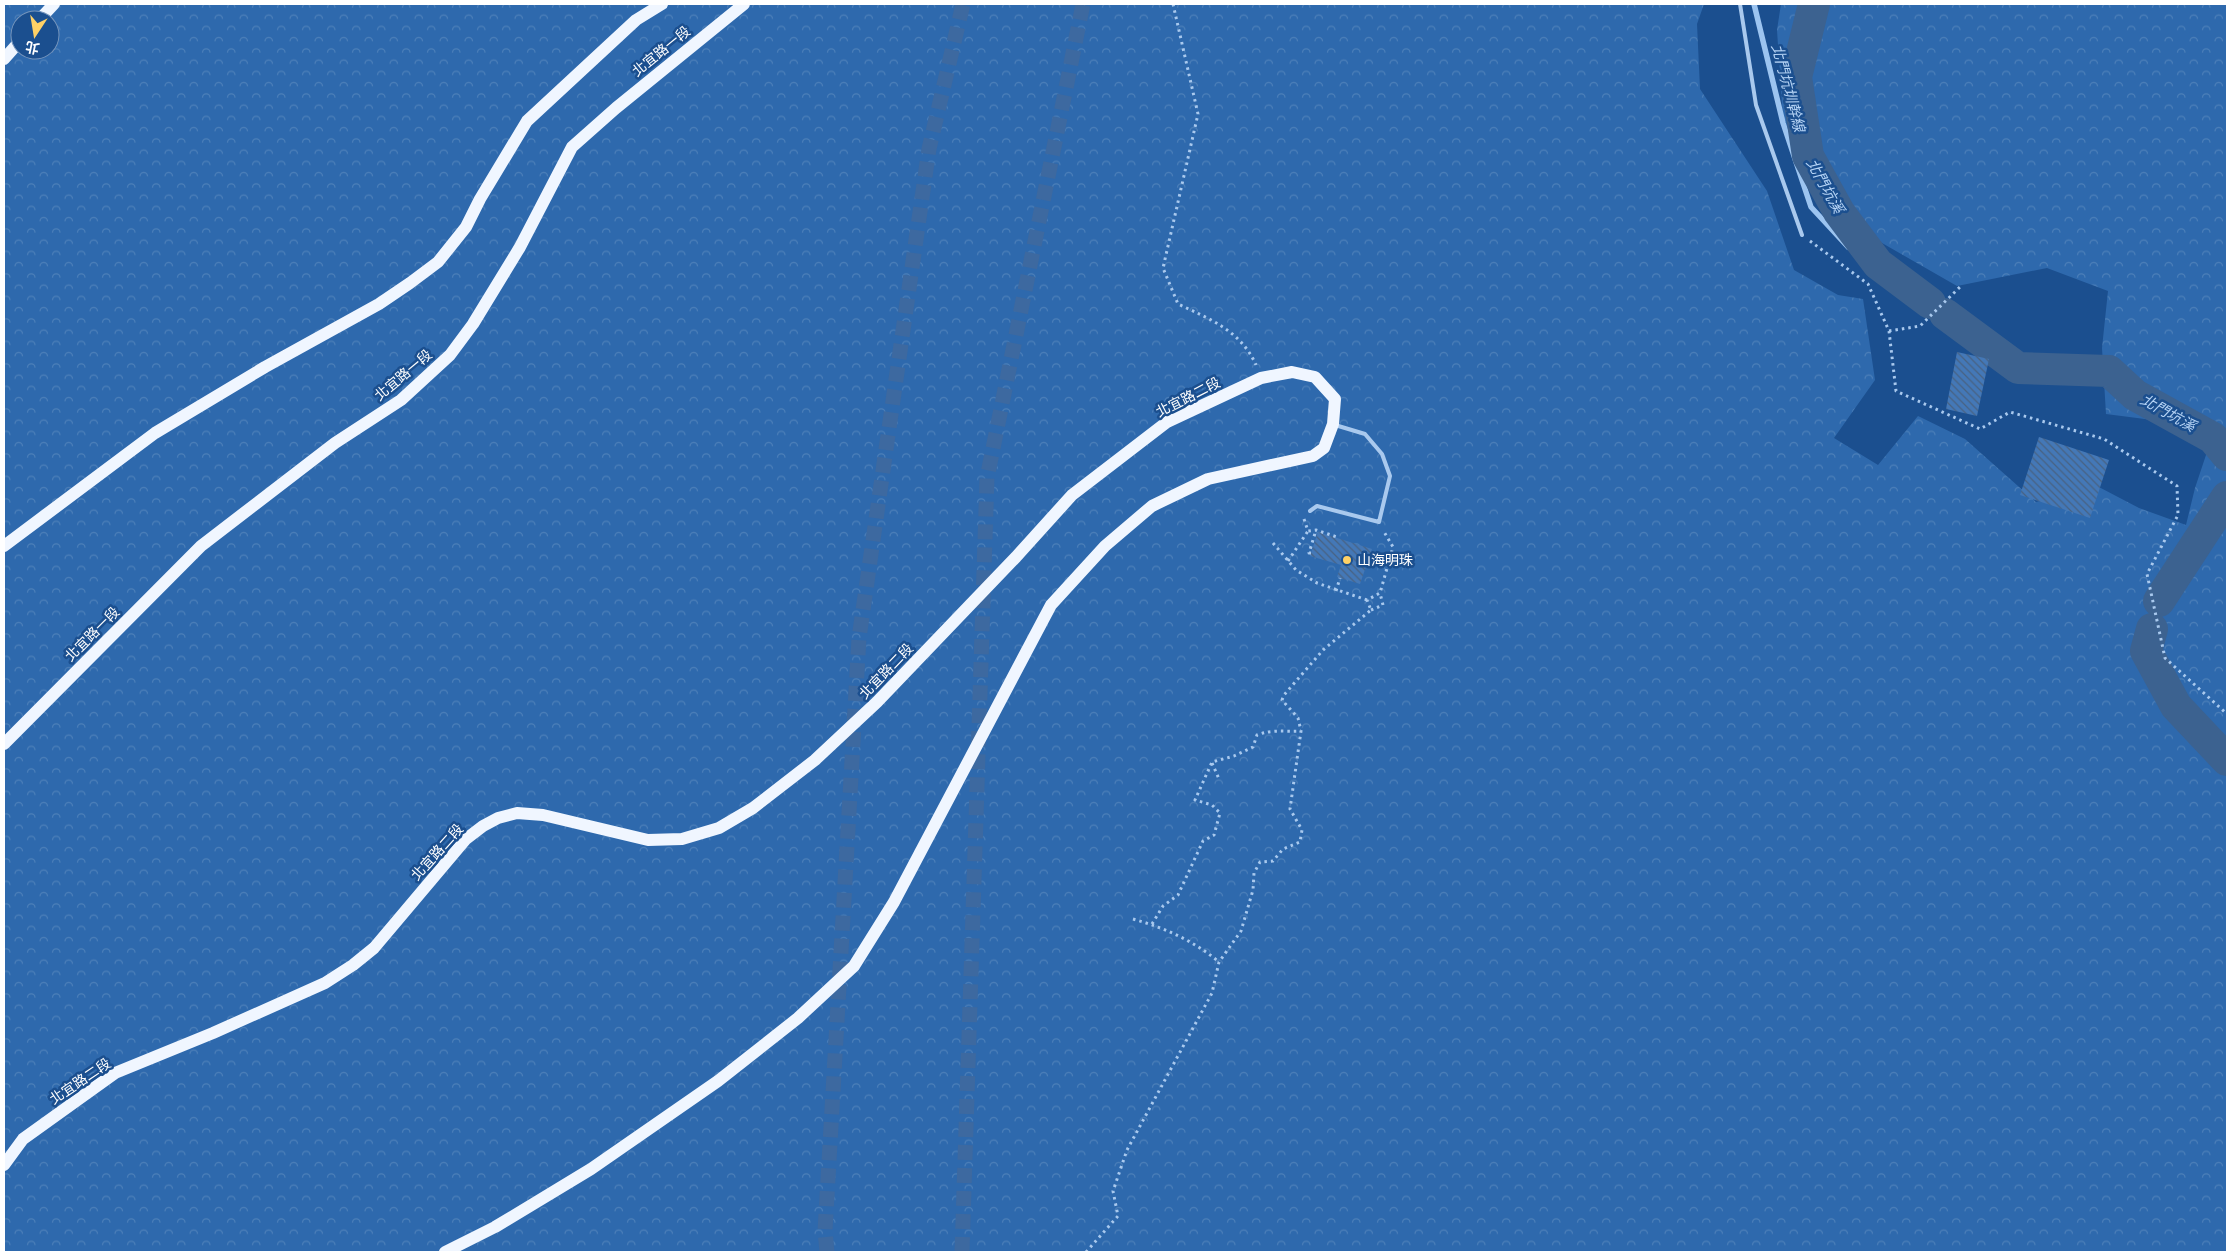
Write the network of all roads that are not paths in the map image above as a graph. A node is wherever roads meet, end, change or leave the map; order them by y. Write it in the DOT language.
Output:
graph roads {
  1 [pos="662,4"];
  2 [pos="744,4"];
  3 [pos="1740,4"];
  4 [pos="1802,234"];
  5 [pos="1333,424"];
  6 [pos="1310,511"];
  7 [pos="4,546"];
  8 [pos="4,744"];
  9 [pos="4,1165"];
  10 [pos="445,1252"];
  1 -- 7 [label="main road"];
  2 -- 8 [label="main road, 北宜路一段"];
  3 -- 4 [label="lane"];
  5 -- 6 [label="lane"];
  5 -- 9 [label="main road, 北宜路二段"];
  5 -- 10 [label="main road, 北宜路二段"];
}
